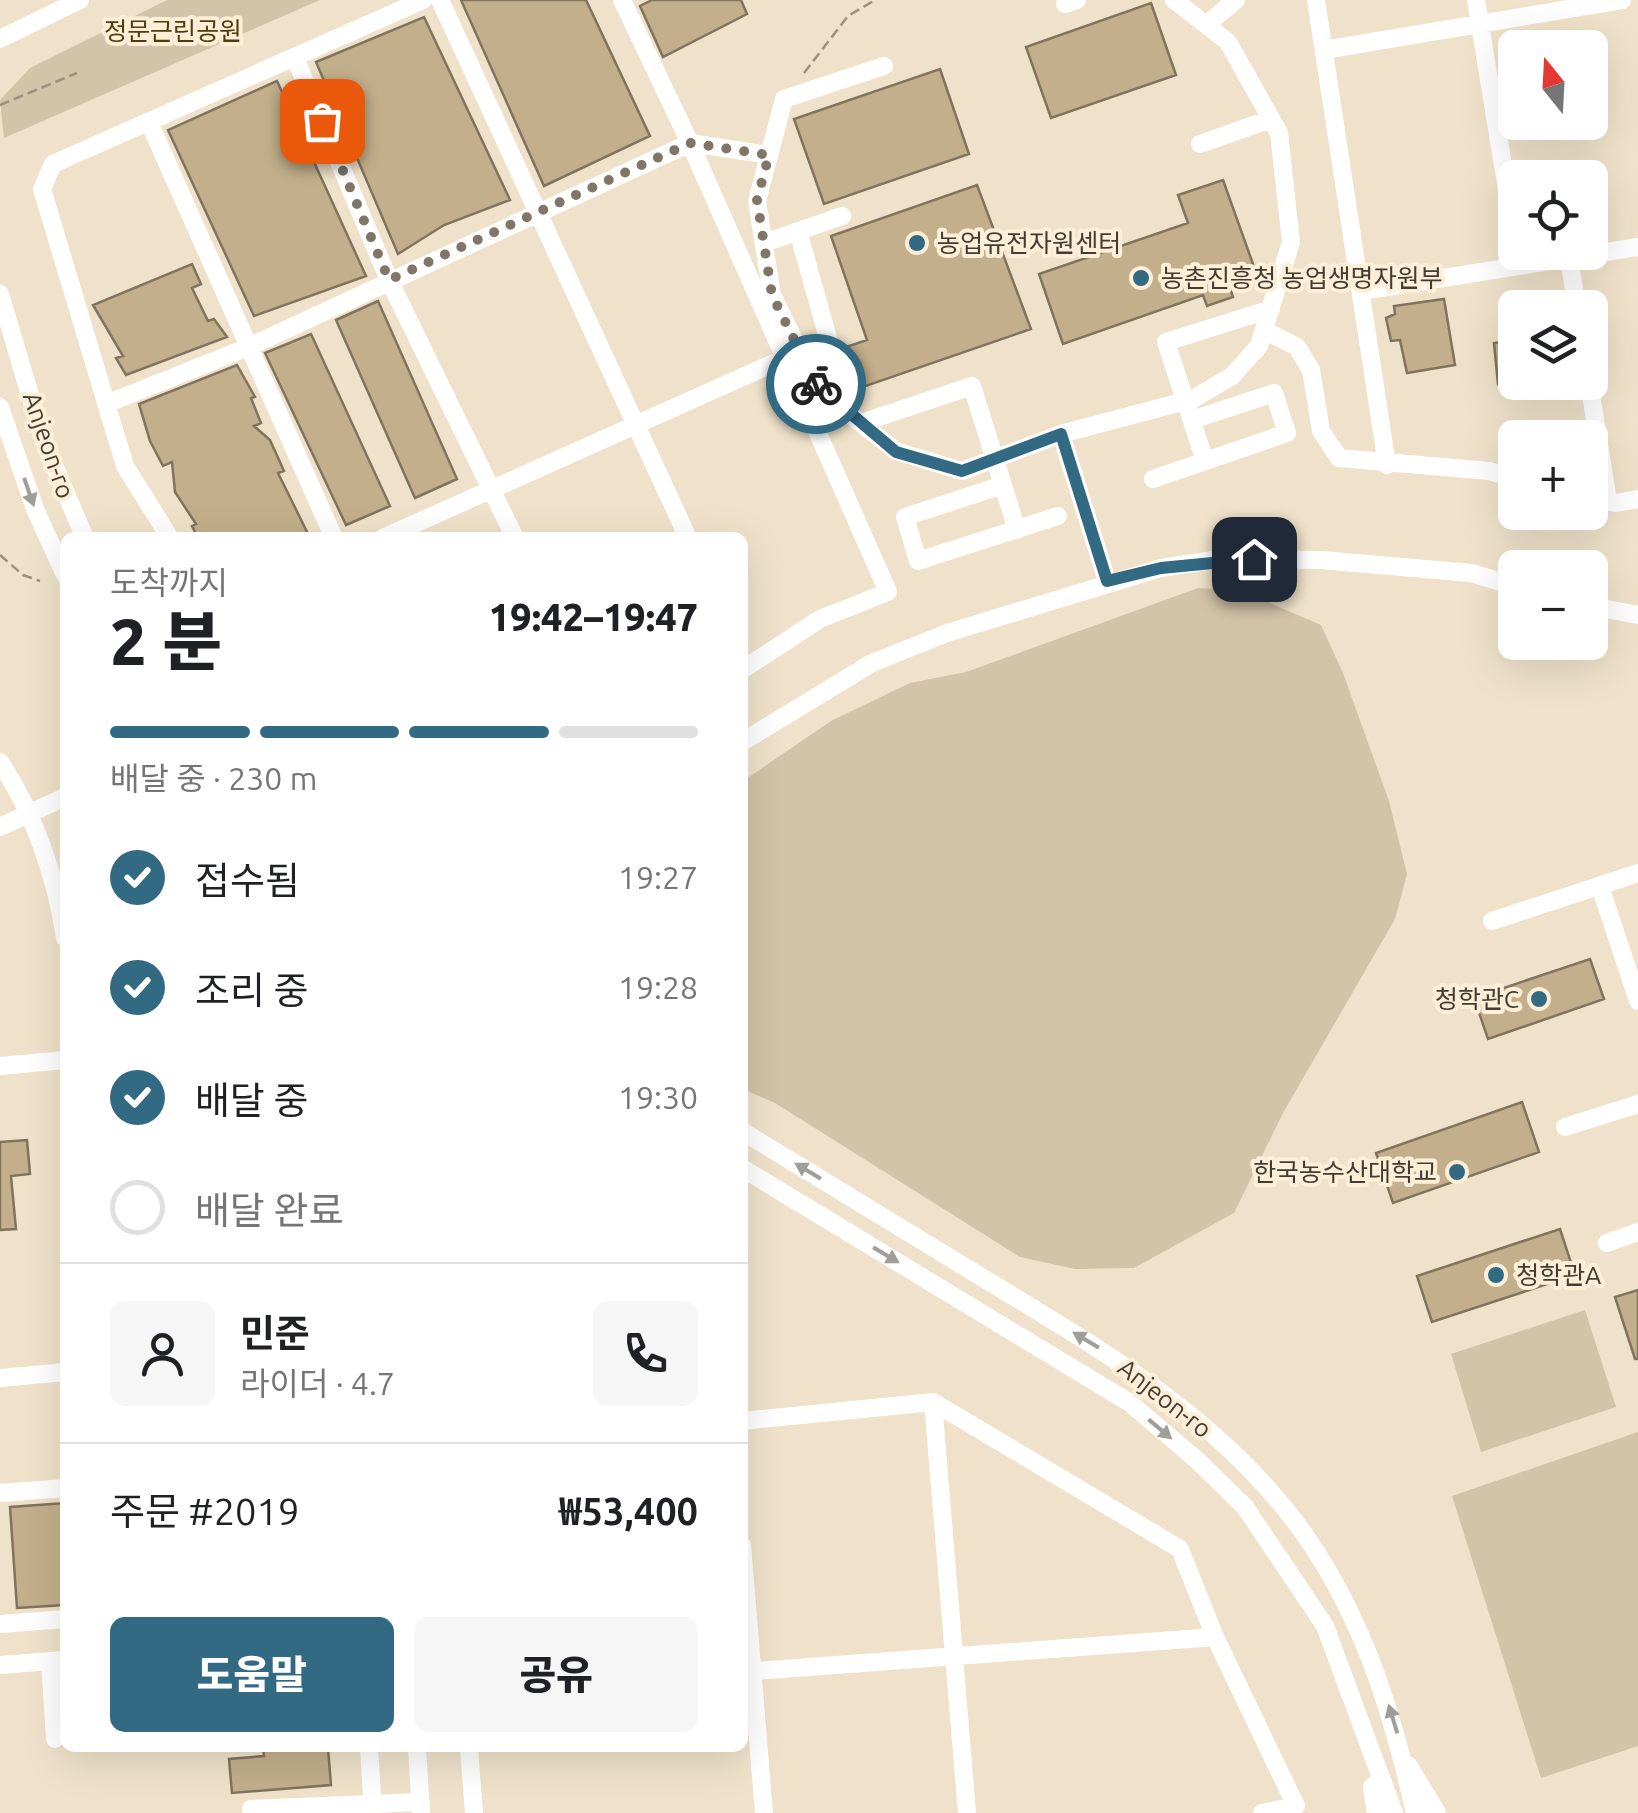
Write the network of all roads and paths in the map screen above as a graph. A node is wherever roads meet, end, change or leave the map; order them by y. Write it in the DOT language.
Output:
graph roads {
  1 [pos="80,0"];
  2 [pos="423,0"];
  3 [pos="440,0"];
  4 [pos="622,0"];
  5 [pos="876,0"];
  6 [pos="1174,0"];
  7 [pos="1236,0"];
  8 [pos="1316,0"];
  9 [pos="1476,0"];
  10 [pos="1622,0"];
  11 [pos="1480,24"];
  12 [pos="1206,25"];
  13 [pos="0,39"];
  14 [pos="1324,50"];
  15 [pos="295,58"];
  16 [pos="884,66"];
  17 [pos="77,72"];
  18 [pos="784,99"];
  19 [pos="0,105"];
  20 [pos="1271,119"];
  21 [pos="149,122"];
  22 [pos="690,143"];
  23 [pos="1200,144"];
  24 [pos="769,155"];
  25 [pos="1502,160"];
  26 [pos="536,212"];
  27 [pos="842,216"];
  28 [pos="798,230"];
  29 [pos="764,243"];
  30 [pos="1638,247"];
  31 [pos="1608,252"];
  32 [pos="1498,263"];
  33 [pos="389,280"];
  34 [pos="1361,291"];
  35 [pos="0,294"];
  36 [pos="1270,309"];
  37 [pos="1264,330"];
  38 [pos="828,338"];
  39 [pos="246,348"];
  40 [pos="785,358"];
  41 [pos="1186,401"];
  42 [pos="106,404"];
  43 [pos="0,407"];
  44 [pos="1192,420"];
  45 [pos="861,424"];
  46 [pos="636,425"];
  47 [pos="1061,434"];
  48 [pos="995,461"];
  49 [pos="1205,462"];
  50 [pos="1387,465"];
  51 [pos="1498,473"];
  52 [pos="1153,480"];
  53 [pos="1003,484"];
  54 [pos="494,491"];
  55 [pos="1608,499"];
  56 [pos="1638,500"];
  57 [pos="1058,516"];
  58 [pos="1017,530"];
  59 [pos="82,532"];
  60 [pos="166,532"];
  61 [pos="331,532"];
  62 [pos="397,532"];
  63 [pos="512,532"];
  64 [pos="685,532"];
  65 [pos="0,555"];
  66 [pos="60,564"];
  67 [pos="40,581"];
  68 [pos="1107,581"];
  69 [pos="1498,581"];
  70 [pos="1608,609"];
  71 [pos="1638,615"];
  72 [pos="748,664"];
  73 [pos="748,738"];
  74 [pos="0,762"];
  75 [pos="60,799"];
  76 [pos="29,814"];
  77 [pos="0,826"];
  78 [pos="1638,873"];
  79 [pos="1600,886"];
  80 [pos="60,908"];
  81 [pos="1492,921"];
  82 [pos="1635,981"];
  83 [pos="1638,1001"];
  84 [pos="60,1060"];
  85 [pos="0,1066"];
  86 [pos="1638,1104"];
  87 [pos="1565,1127"];
  88 [pos="748,1135"];
  89 [pos="748,1172"];
  90 [pos="1638,1232"];
  91 [pos="1607,1243"];
  92 [pos="60,1372"];
  93 [pos="0,1378"];
  94 [pos="932,1402"];
  95 [pos="748,1420"];
  96 [pos="60,1488"];
  97 [pos="0,1494"];
  98 [pos="60,1619"];
  99 [pos="0,1624"];
  100 [pos="1214,1637"];
  101 [pos="954,1656"];
  102 [pos="57,1661"];
  103 [pos="0,1665"];
  104 [pos="748,1671"];
  105 [pos="56,1739"];
  106 [pos="368,1752"];
  107 [pos="416,1752"];
  108 [pos="468,1752"];
  109 [pos="1408,1767"];
  110 [pos="1382,1783"];
  111 [pos="421,1807"];
  112 [pos="373,1808"];
  113 [pos="251,1809"];
  114 [pos="474,1813"];
  115 [pos="764,1813"];
  116 [pos="967,1813"];
  117 [pos="1262,1813"];
  118 [pos="1378,1813"];
  119 [pos="1394,1813"];
  120 [pos="1416,1813"];
  121 [pos="1435,1813"];
  1 -- 13 [label="street"];
  2 -- 15 [label="street"];
  3 -- 26 [label="street"];
  4 -- 22 [label="street"];
  5 -- 18 [label="path"];
  6 -- 12 [label="street"];
  7 -- 12 [label="street"];
  8 -- 14 [label="street"];
  9 -- 11 [label="street"];
  10 -- 11 [label="street"];
  11 -- 14 [label="street"];
  11 -- 25 [label="street"];
  12 -- 20 [label="street"];
  14 -- 34 [label="street"];
  15 -- 21 [label="street"];
  15 -- 33 [label="street"];
  16 -- 18 [label="street"];
  17 -- 19 [label="path"];
  18 -- 24 [label="street"];
  20 -- 23 [label="street"];
  20 -- 36 [label="street"];
  21 -- 39 [label="street"];
  21 -- 42 [label="street"];
  22 -- 24 [label="street"];
  22 -- 26 [label="street"];
  22 -- 40 [label="street"];
  24 -- 29 [label="street"];
  26 -- 33 [label="street"];
  26 -- 46 [label="street"];
  27 -- 28 [label="street"];
  28 -- 29 [label="street"];
  28 -- 38 [label="street"];
  29 -- 45 [label="street"];
  30 -- 31 [label="street"];
  32 -- 34 [label="street"];
  33 -- 39 [label="street"];
  33 -- 54 [label="street"];
  34 -- 50 [label="street"];
  35 -- 59 [label="street, Anjeon-ro"];
  36 -- 37 [label="street"];
  36 -- 41 [label="street"];
  37 -- 41 [label="street"];
  37 -- 50 [label="street"];
  39 -- 42 [label="street"];
  39 -- 61 [label="street"];
  40 -- 46 [label="street"];
  40 -- 72 [label="street"];
  41 -- 44 [label="street"];
  41 -- 47 [label="street"];
  42 -- 60 [label="street"];
  43 -- 66 [label="street, Anjeon-ro, one-way"];
  44 -- 49 [label="street"];
  44 -- 49 [label="street"];
  45 -- 48 [label="street"];
  45 -- 48 [label="street"];
  46 -- 54 [label="street"];
  46 -- 64 [label="street"];
  47 -- 48 [label="street"];
  47 -- 68 [label="street"];
  48 -- 53 [label="street"];
  49 -- 52 [label="street"];
  50 -- 51 [label="street"];
  53 -- 58 [label="street"];
  53 -- 58 [label="street"];
  54 -- 62 [label="street"];
  54 -- 63 [label="street"];
  55 -- 56 [label="street"];
  57 -- 58 [label="street"];
  65 -- 67 [label="path"];
  68 -- 69 [label="street"];
  68 -- 73 [label="street"];
  70 -- 71 [label="street"];
  74 -- 76 [label="street"];
  75 -- 76 [label="street"];
  76 -- 77 [label="street"];
  76 -- 80 [label="street"];
  78 -- 79 [label="street"];
  79 -- 81 [label="street"];
  79 -- 82 [label="street"];
  82 -- 83 [label="street"];
  84 -- 85 [label="street"];
  86 -- 87 [label="street"];
  109 -- 88 [label="street, Anjeon-ro, one-way"];
  89 -- 110 [label="street, Anjeon-ro, one-way"];
  90 -- 91 [label="street"];
  92 -- 93 [label="street"];
  94 -- 95 [label="street"];
  94 -- 100 [label="street"];
  94 -- 101 [label="street"];
  96 -- 97 [label="street"];
  98 -- 99 [label="street"];
  100 -- 101 [label="street"];
  100 -- 117 [label="street"];
  101 -- 104 [label="street"];
  101 -- 116 [label="street"];
  102 -- 103 [label="street"];
  102 -- 105 [label="street"];
  104 -- 115 [label="street"];
  106 -- 112 [label="street"];
  107 -- 111 [label="street"];
  108 -- 114 [label="street"];
  109 -- 120 [label="street, Anjeon-ro"];
  109 -- 121 [label="main road"];
  110 -- 118 [label="main road"];
  110 -- 119 [label="street, Anjeon-ro"];
  111 -- 112 [label="street"];
  112 -- 113 [label="street"];
}
